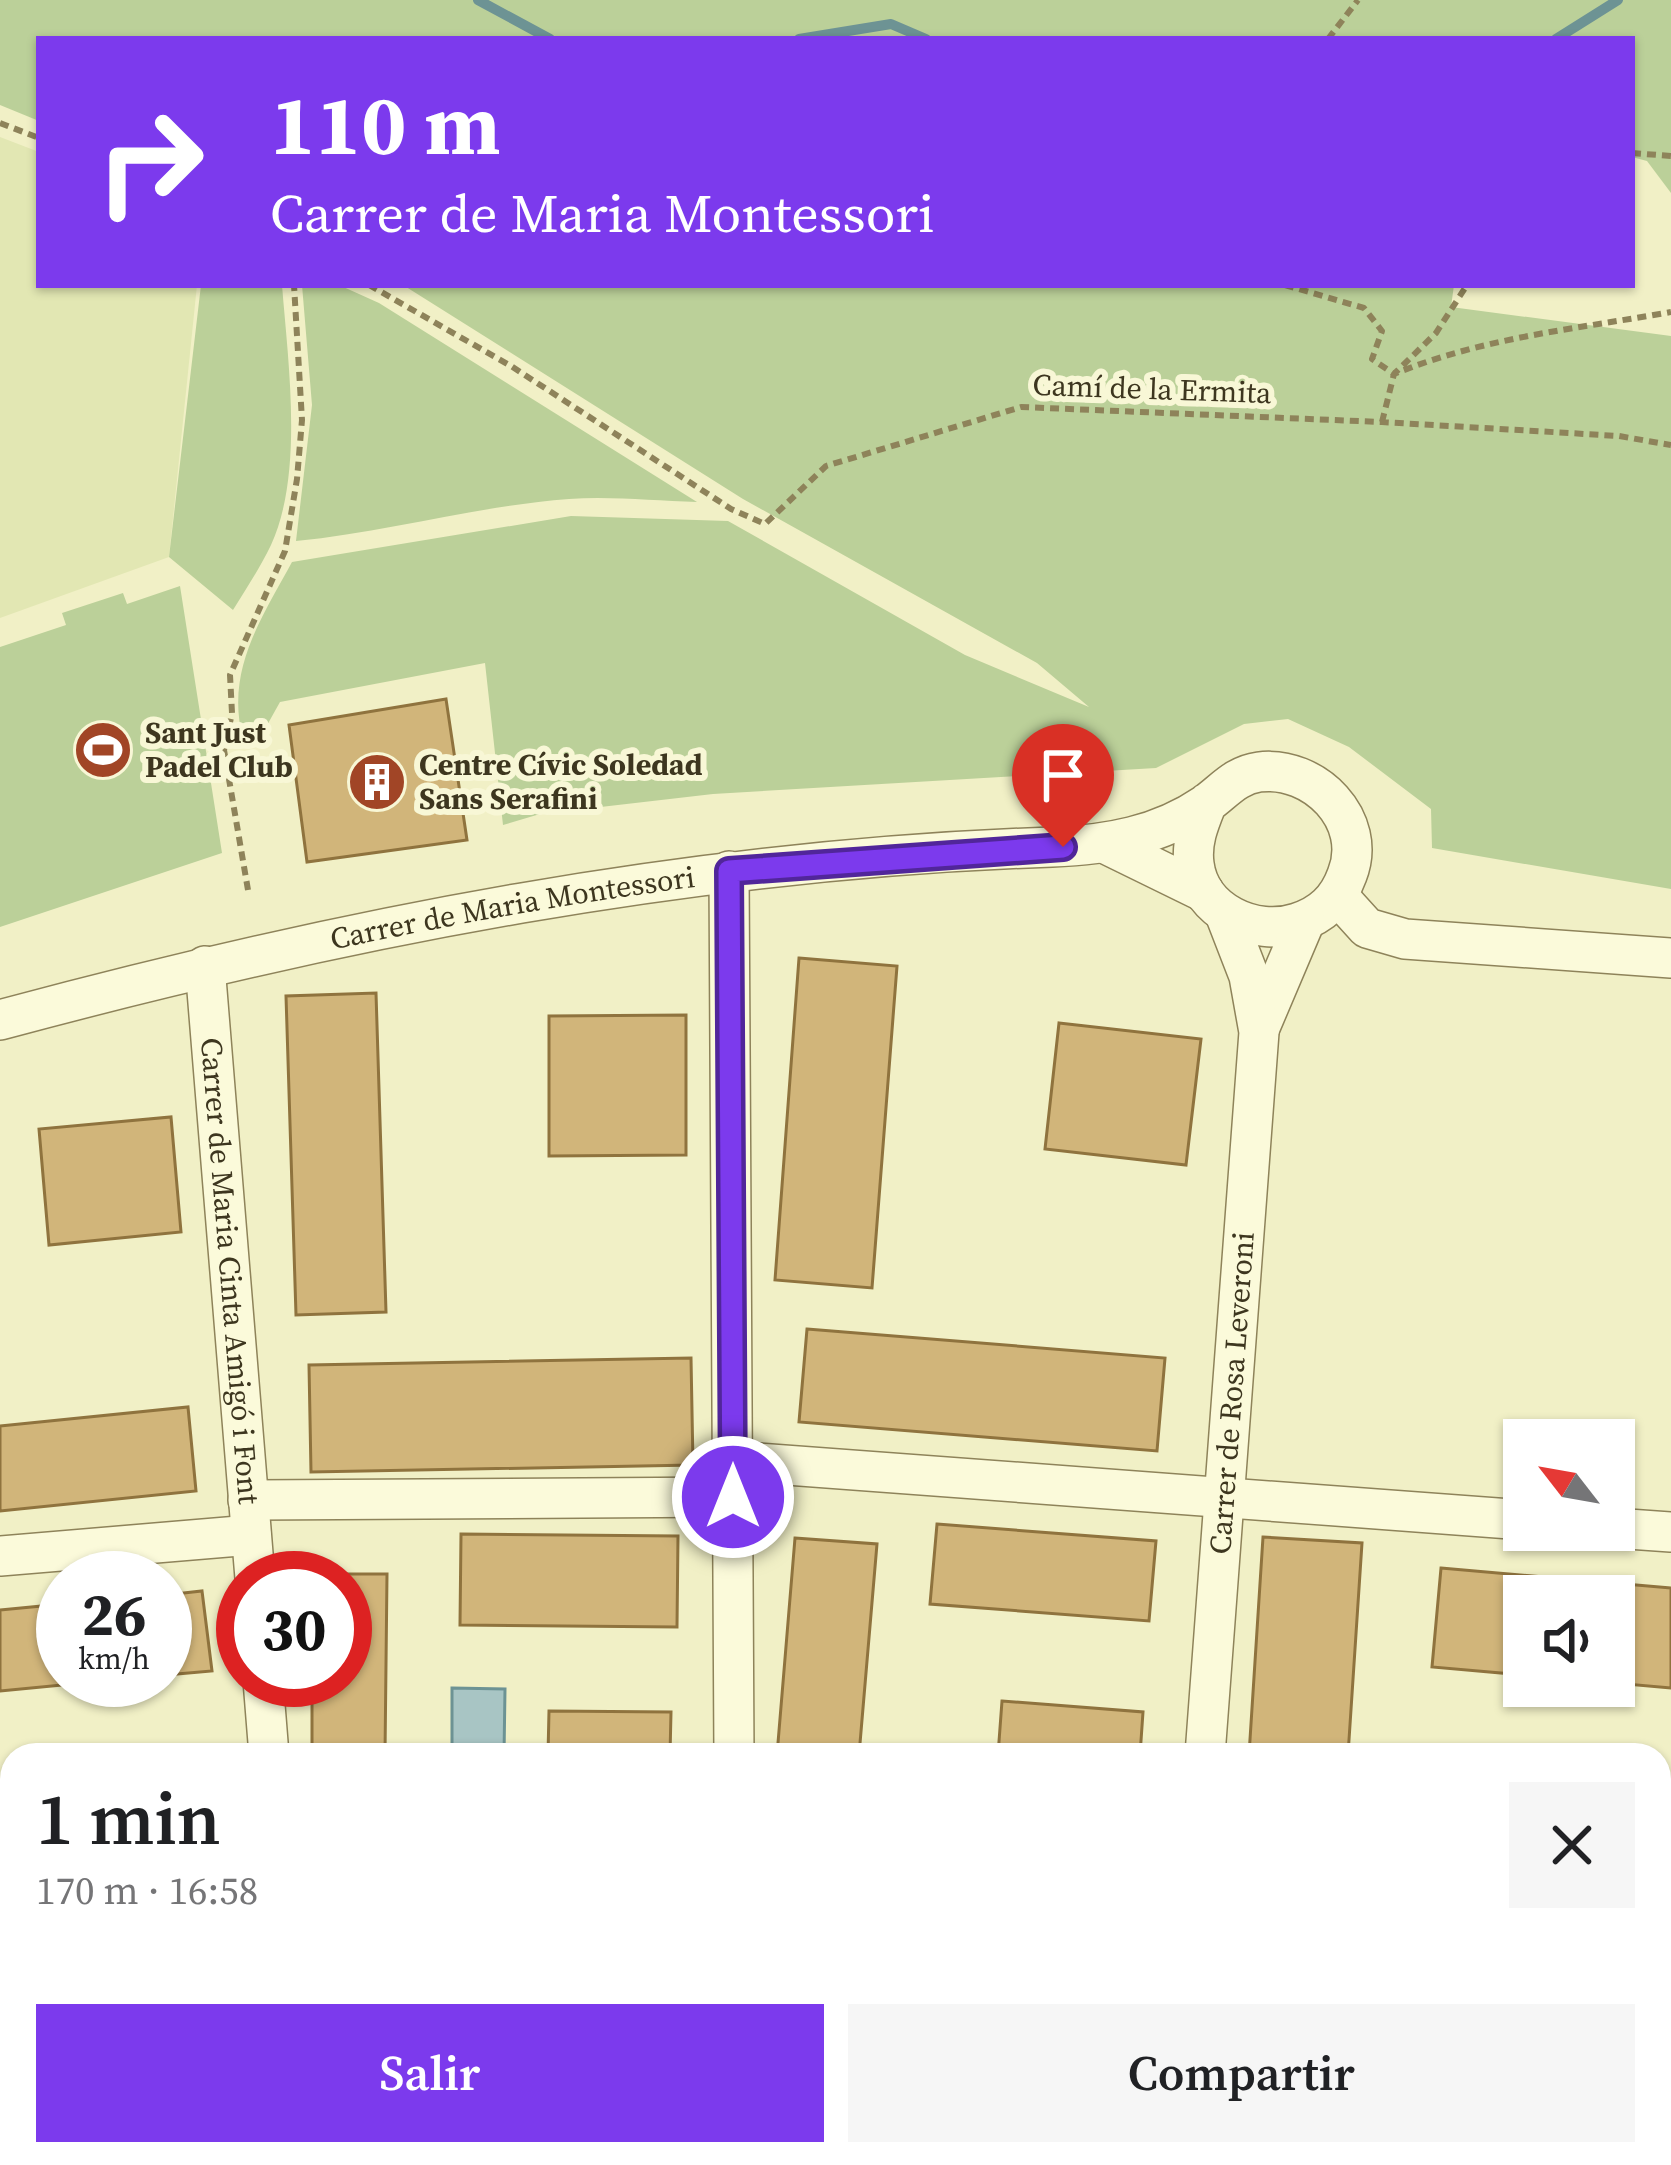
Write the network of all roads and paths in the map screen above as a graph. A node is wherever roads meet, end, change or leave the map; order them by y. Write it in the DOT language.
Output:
graph roads {
  1 [pos="1358,0"];
  2 [pos="1330,36"];
  3 [pos="0,123"];
  4 [pos="36,137"];
  5 [pos="1635,152"];
  6 [pos="1671,156"];
  7 [pos="294,288"];
  8 [pos="374,288"];
  9 [pos="1296,288"];
  10 [pos="1465,288"];
  11 [pos="1671,312"];
  12 [pos="1394,374"];
  13 [pos="1382,422"];
  14 [pos="1671,446"];
  15 [pos="1207,803"];
  16 [pos="1108,845"];
  17 [pos="729,871"];
  18 [pos="248,890"];
  19 [pos="1338,896"];
  20 [pos="1214,903"];
  21 [pos="1305,921"];
  22 [pos="1671,958"];
  23 [pos="205,966"];
  24 [pos="0,1020"];
  25 [pos="1259,1033"];
  26 [pos="732,1479"];
  27 [pos="1224,1496"];
  28 [pos="250,1517"];
  29 [pos="1503,1518"];
  30 [pos="1635,1529"];
  31 [pos="1671,1532"];
  32 [pos="253,1551"];
  33 [pos="0,1556"];
  34 [pos="265,1707"];
  35 [pos="268,1743"];
  36 [pos="734,1743"];
  37 [pos="1206,1743"];
  1 -- 2 [label="path"];
  3 -- 4 [label="path"];
  5 -- 6 [label="path"];
  7 -- 18 [label="path"];
  8 -- 13 [label="path, Camí de la Ermita"];
  9 -- 12 [label="path"];
  10 -- 12 [label="path"];
  11 -- 12 [label="path"];
  12 -- 13 [label="path"];
  13 -- 14 [label="path, Camí de la Ermita"];
  15 -- 16 [label="street, Carrer de Maria Montessori"];
  15 -- 19 [label="street"];
  15 -- 20 [label="street"];
  16 -- 17 [label="street, Carrer de Maria Montessori"];
  16 -- 20 [label="street, Carrer de Maria Montessori"];
  17 -- 23 [label="street, Carrer de Maria Montessori"];
  17 -- 26 [label="street"];
  19 -- 21 [label="street"];
  19 -- 22 [label="street"];
  20 -- 21 [label="street"];
  20 -- 25 [label="street, Carrer de Rosa Leveroni"];
  21 -- 25 [label="street, Carrer de Rosa Leveroni"];
  23 -- 24 [label="street, Carrer de Maria Montessori"];
  23 -- 28 [label="street, Carrer de Maria Cinta Amigó i Font"];
  25 -- 27 [label="street, Carrer de Rosa Leveroni"];
  26 -- 27 [label="street"];
  26 -- 28 [label="street"];
  26 -- 36 [label="street"];
  27 -- 29 [label="street"];
  27 -- 37 [label="street, Carrer de Rosa Leveroni"];
  28 -- 32 [label="street, Carrer de Maria Cinta Amigó i Font"];
  28 -- 33 [label="street"];
  30 -- 31 [label="street"];
  34 -- 35 [label="street"];
}
